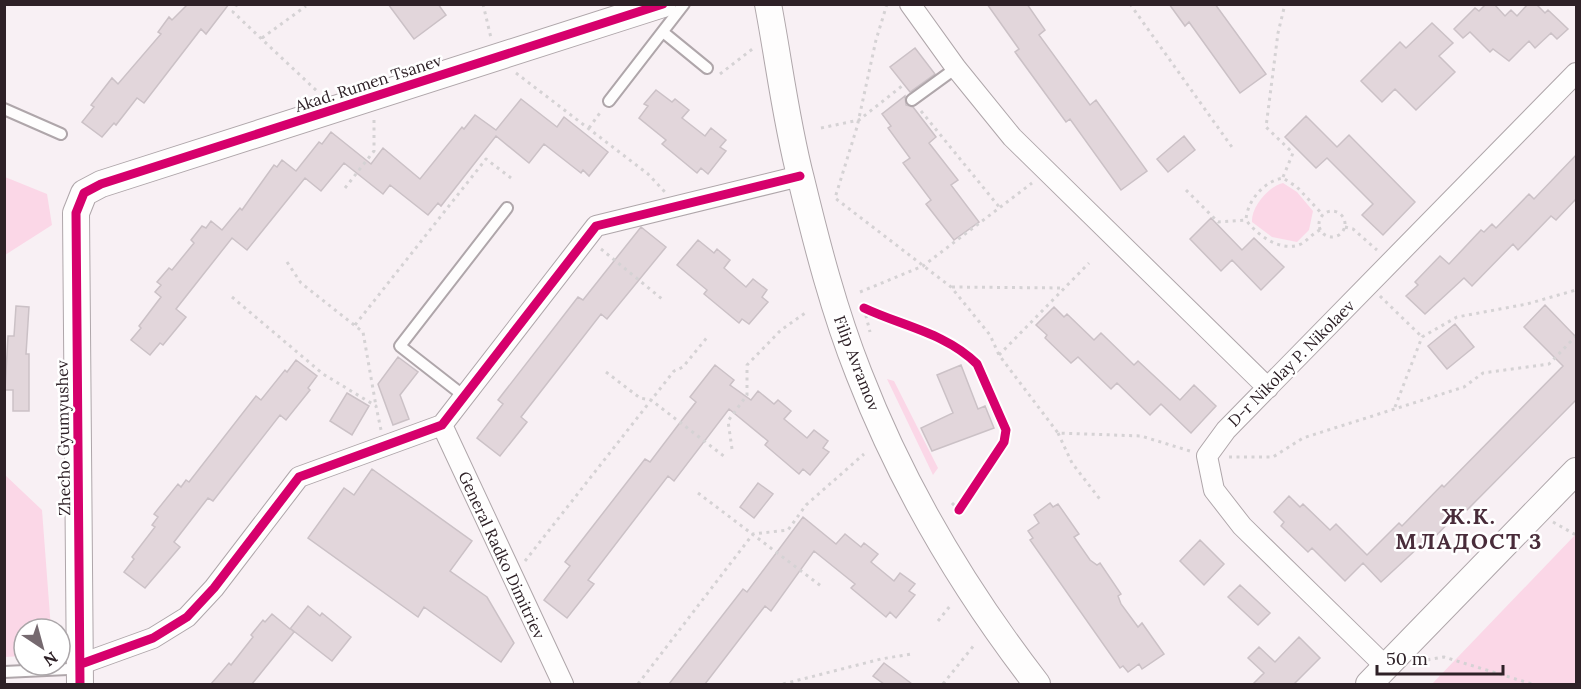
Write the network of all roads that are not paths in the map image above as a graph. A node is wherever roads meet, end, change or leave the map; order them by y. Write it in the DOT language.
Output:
graph roads {
  1 [pos="663,4"];
  2 [pos="684,4"];
  3 [pos="768,4"];
  4 [pos="910,4"];
  5 [pos="663,32"];
  6 [pos="707,68"];
  7 [pos="956,68"];
  8 [pos="1576,73"];
  9 [pos="912,100"];
  10 [pos="609,101"];
  11 [pos="4,109"];
  12 [pos="61,134"];
  13 [pos="800,176"];
  14 [pos="84,193"];
  15 [pos="507,207"];
  16 [pos="1268,388"];
  17 [pos="464,396"];
  18 [pos="442,425"];
  19 [pos="1576,471"];
  20 [pos="4,672"];
  21 [pos="81,674"];
  22 [pos="1378,676"];
  23 [pos="563,684"];
  24 [pos="1037,684"];
  1 -- 14 [label="street, Akad. Rumen Tsanev"];
  2 -- 5 [label="lane"];
  3 -- 13 [label="street, Filip Avramov"];
  4 -- 7 [label="street"];
  5 -- 6 [label="lane"];
  5 -- 10 [label="lane"];
  7 -- 9 [label="lane"];
  7 -- 16 [label="street"];
  8 -- 16 [label="street, D-r Nikolay P. Nikolaev"];
  11 -- 12 [label="lane"];
  13 -- 17 [label="street"];
  13 -- 24 [label="street, Filip Avramov"];
  14 -- 21 [label="street, Zhecho Gyumyushev"];
  15 -- 17 [label="lane"];
  16 -- 22 [label="street, D-r Nikolay P. Nikolaev"];
  17 -- 18 [label="street"];
  18 -- 21 [label="street"];
  18 -- 23 [label="street, General Radko Dimitriev"];
  19 -- 22 [label="street"];
  20 -- 21 [label="lane"];
}
